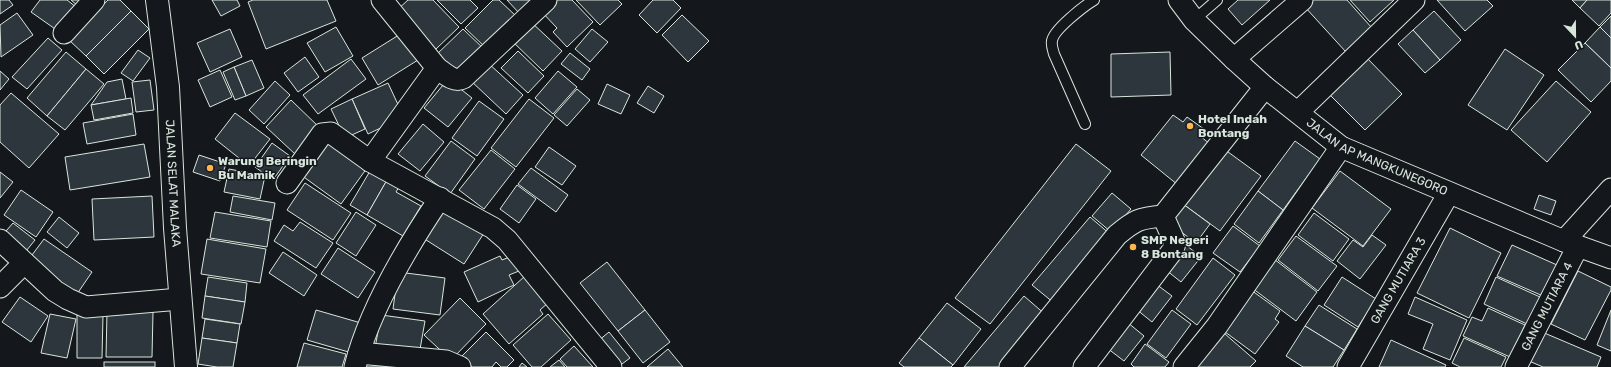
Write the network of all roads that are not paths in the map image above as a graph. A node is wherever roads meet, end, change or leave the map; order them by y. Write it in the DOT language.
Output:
graph roads {
  1 [pos="94,0"];
  2 [pos="157,0"];
  3 [pos="382,0"];
  4 [pos="546,0"];
  5 [pos="1094,0"];
  6 [pos="1179,0"];
  7 [pos="1217,0"];
  8 [pos="1302,0"];
  9 [pos="1414,0"];
  10 [pos="1194,20"];
  11 [pos="64,33"];
  12 [pos="1234,59"];
  13 [pos="437,68"];
  14 [pos="1265,87"];
  15 [pos="1298,112"];
  16 [pos="1085,124"];
  17 [pos="1341,147"];
  18 [pos="370,161"];
  19 [pos="287,183"];
  20 [pos="1611,189"];
  21 [pos="1449,193"];
  22 [pos="440,198"];
  23 [pos="1163,216"];
  24 [pos="0,240"];
  25 [pos="1571,244"];
  26 [pos="1611,258"];
  27 [pos="24,263"];
  28 [pos="0,287"];
  29 [pos="180,299"];
  30 [pos="357,360"];
  31 [pos="186,367"];
  32 [pos="460,367"];
  33 [pos="610,367"];
  34 [pos="1010,367"];
  35 [pos="1084,367"];
  36 [pos="1184,367"];
  37 [pos="1348,367"];
  38 [pos="1516,367"];
  1 -- 11 [label="street"];
  2 -- 29 [label="street, JALAN SELAT MALAKA"];
  3 -- 13 [label="street"];
  4 -- 13 [label="street"];
  5 -- 16 [label="lane"];
  6 -- 10 [label="street, JALAN AP MANGKUNEGORO"];
  7 -- 10 [label="lane"];
  8 -- 12 [label="street"];
  9 -- 15 [label="street"];
  10 -- 12 [label="street, JALAN AP MANGKUNEGORO"];
  12 -- 14 [label="street, JALAN AP MANGKUNEGORO"];
  13 -- 18 [label="street"];
  14 -- 15 [label="street, JALAN AP MANGKUNEGORO"];
  14 -- 23 [label="street"];
  15 -- 17 [label="street, JALAN AP MANGKUNEGORO"];
  17 -- 21 [label="street, JALAN AP MANGKUNEGORO"];
  17 -- 36 [label="street"];
  18 -- 19 [label="street"];
  18 -- 22 [label="street"];
  20 -- 25 [label="street, GANG MUTIARA 4"];
  21 -- 25 [label="street, JALAN AP MANGKUNEGORO"];
  21 -- 37 [label="street, GANG MUTIARA 3"];
  22 -- 30 [label="street"];
  22 -- 33 [label="street"];
  23 -- 34 [label="street"];
  23 -- 35 [label="street"];
  24 -- 27 [label="street"];
  25 -- 26 [label="street, JALAN AP MANGKUNEGORO"];
  25 -- 38 [label="street, GANG MUTIARA 4"];
  27 -- 28 [label="street"];
  27 -- 29 [label="street"];
  29 -- 31 [label="street, JALAN SELAT MALAKA"];
  30 -- 32 [label="street"];
}
